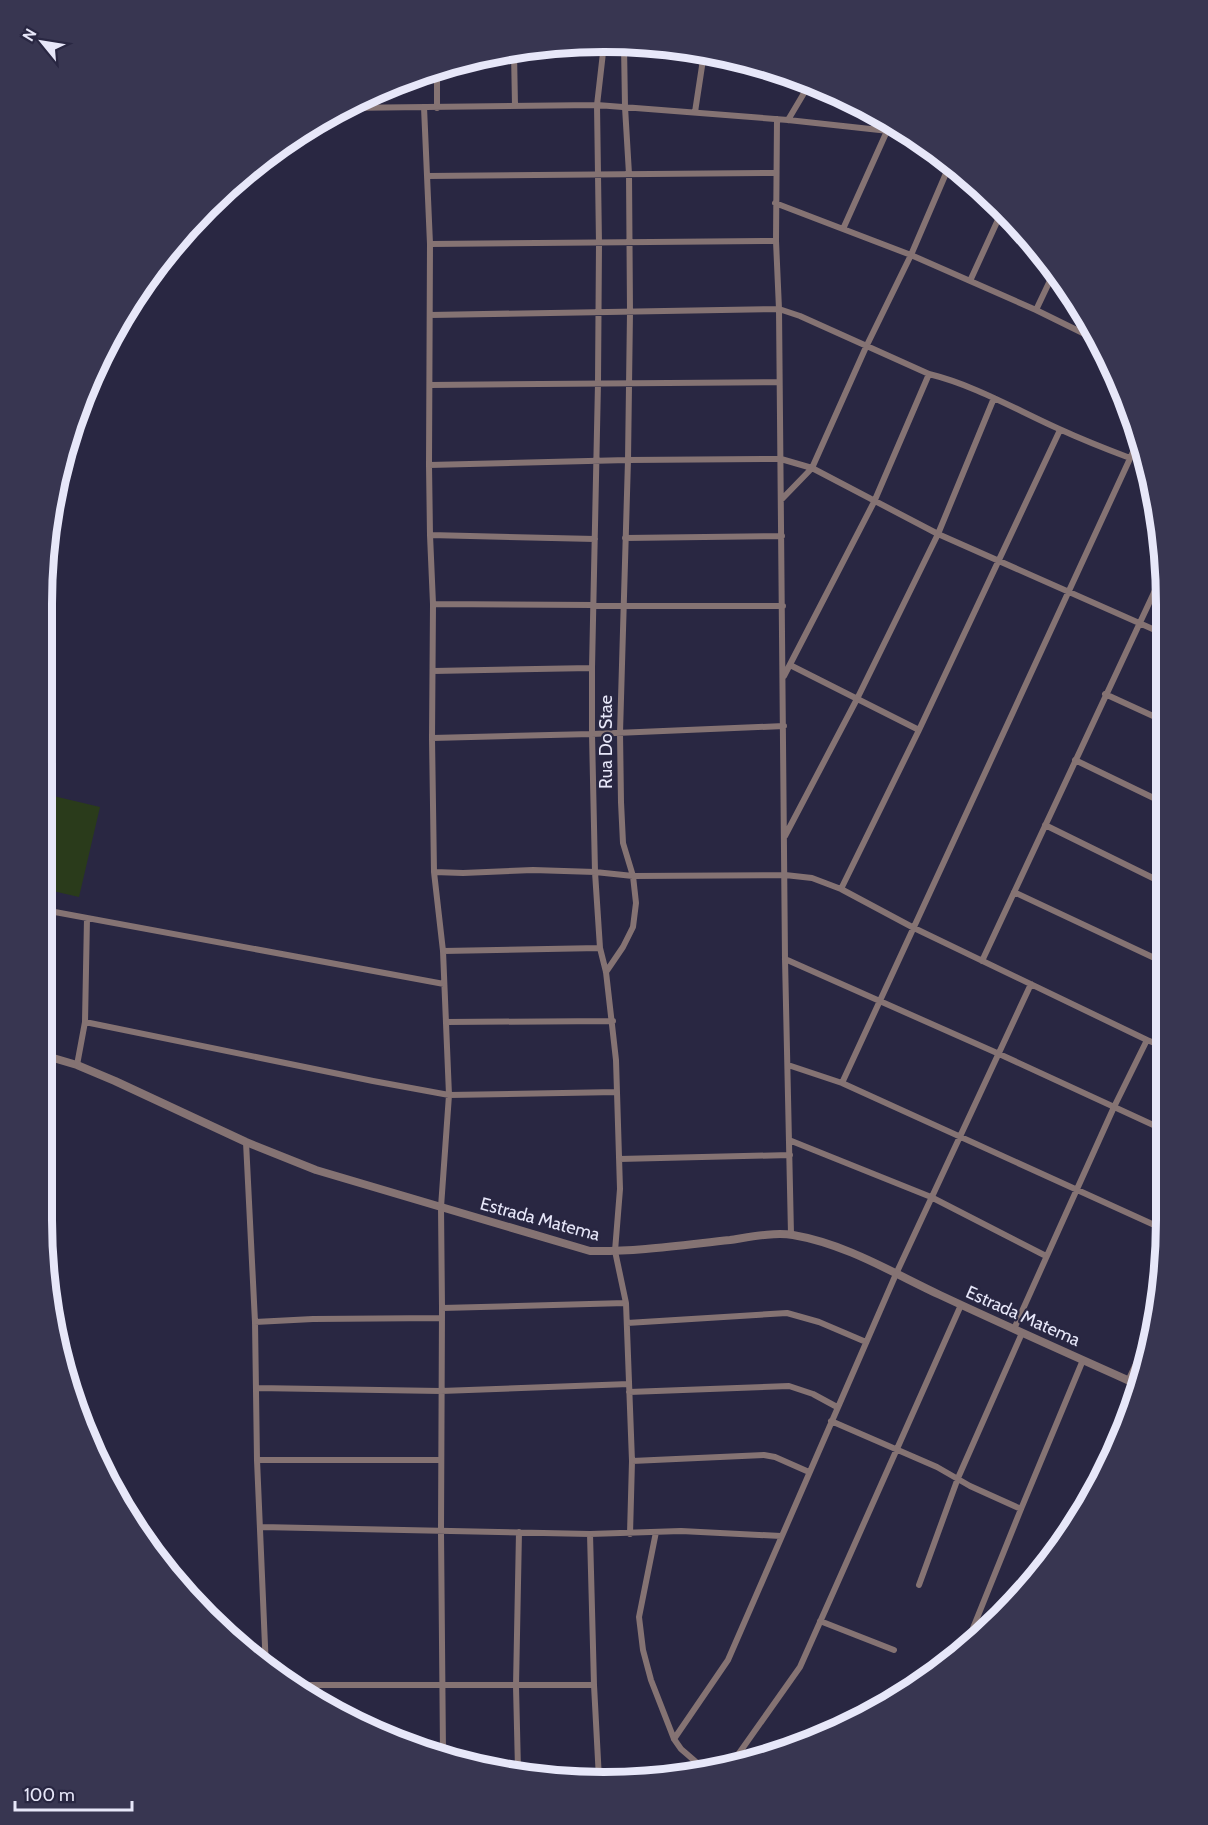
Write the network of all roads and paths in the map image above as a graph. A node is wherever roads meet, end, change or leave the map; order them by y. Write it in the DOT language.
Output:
graph roads {
  1 [pos="603,52"];
  2 [pos="624,53"];
  3 [pos="514,60"];
  4 [pos="703,61"];
  5 [pos="437,79"];
  6 [pos="805,91"];
  7 [pos="597,105"];
  8 [pos="515,106"];
  9 [pos="625,106"];
  10 [pos="424,107"];
  11 [pos="362,108"];
  12 [pos="437,108"];
  13 [pos="695,112"];
  14 [pos="777,119"];
  15 [pos="788,120"];
  16 [pos="884,131"];
  17 [pos="889,131"];
  18 [pos="947,172"];
  19 [pos="776,173"];
  20 [pos="598,174"];
  21 [pos="629,174"];
  22 [pos="427,176"];
  23 [pos="775,203"];
  24 [pos="998,219"];
  25 [pos="843,229"];
  26 [pos="776,242"];
  27 [pos="430,244"];
  28 [pos="599,244"];
  29 [pos="630,244"];
  30 [pos="911,255"];
  31 [pos="1050,280"];
  32 [pos="970,281"];
  33 [pos="779,309"];
  34 [pos="1036,310"];
  35 [pos="599,311"];
  36 [pos="630,312"];
  37 [pos="430,315"];
  38 [pos="1085,334"];
  39 [pos="866,347"];
  40 [pos="929,374"];
  41 [pos="779,382"];
  42 [pos="598,383"];
  43 [pos="628,383"];
  44 [pos="430,385"];
  45 [pos="994,398"];
  46 [pos="1060,430"];
  47 [pos="1134,451"];
  48 [pos="1130,458"];
  49 [pos="781,459"];
  50 [pos="628,460"];
  51 [pos="597,461"];
  52 [pos="429,465"];
  53 [pos="812,468"];
  54 [pos="781,500"];
  55 [pos="874,502"];
  56 [pos="938,534"];
  57 [pos="430,535"];
  58 [pos="782,536"];
  59 [pos="595,538"];
  60 [pos="625,538"];
  61 [pos="998,560"];
  62 [pos="1155,590"];
  63 [pos="1069,591"];
  64 [pos="434,604"];
  65 [pos="593,606"];
  66 [pos="623,606"];
  67 [pos="783,606"];
  68 [pos="1140,623"];
  69 [pos="1156,630"];
  70 [pos="790,665"];
  71 [pos="592,668"];
  72 [pos="433,671"];
  73 [pos="784,677"];
  74 [pos="1105,694"];
  75 [pos="857,699"];
  76 [pos="1156,717"];
  77 [pos="784,726"];
  78 [pos="919,730"];
  79 [pos="620,733"];
  80 [pos="592,735"];
  81 [pos="432,738"];
  82 [pos="1075,760"];
  83 [pos="1156,799"];
  84 [pos="1045,825"];
  85 [pos="784,837"];
  86 [pos="434,872"];
  87 [pos="596,872"];
  88 [pos="785,875"];
  89 [pos="633,876"];
  90 [pos="1156,880"];
  91 [pos="841,889"];
  92 [pos="1014,892"];
  93 [pos="52,911"];
  94 [pos="87,918"];
  95 [pos="914,928"];
  96 [pos="600,948"];
  97 [pos="443,951"];
  98 [pos="785,959"];
  99 [pos="1156,959"];
  100 [pos="982,962"];
  101 [pos="606,972"];
  102 [pos="444,984"];
  103 [pos="1031,984"];
  104 [pos="880,1001"];
  105 [pos="613,1021"];
  106 [pos="85,1022"];
  107 [pos="446,1022"];
  108 [pos="1146,1040"];
  109 [pos="1156,1044"];
  110 [pos="997,1053"];
  111 [pos="52,1058"];
  112 [pos="77,1065"];
  113 [pos="788,1065"];
  114 [pos="842,1083"];
  115 [pos="617,1092"];
  116 [pos="449,1095"];
  117 [pos="1114,1107"];
  118 [pos="1156,1127"];
  119 [pos="959,1136"];
  120 [pos="789,1140"];
  121 [pos="246,1142"];
  122 [pos="790,1155"];
  123 [pos="619,1159"];
  124 [pos="1077,1190"];
  125 [pos="931,1197"];
  126 [pos="441,1207"];
  127 [pos="1156,1226"];
  128 [pos="791,1234"];
  129 [pos="615,1251"];
  130 [pos="1046,1256"];
  131 [pos="896,1274"];
  132 [pos="626,1303"];
  133 [pos="960,1305"];
  134 [pos="442,1308"];
  135 [pos="442,1318"];
  136 [pos="255,1322"];
  137 [pos="627,1323"];
  138 [pos="1014,1329"];
  139 [pos="1022,1333"];
  140 [pos="866,1342"];
  141 [pos="1083,1359"];
  142 [pos="1131,1382"];
  143 [pos="256,1388"];
  144 [pos="629,1388"];
  145 [pos="441,1390"];
  146 [pos="837,1407"];
  147 [pos="831,1421"];
  148 [pos="897,1448"];
  149 [pos="257,1460"];
  150 [pos="441,1460"];
  151 [pos="632,1461"];
  152 [pos="809,1472"];
  153 [pos="958,1478"];
  154 [pos="1020,1509"];
  155 [pos="261,1527"];
  156 [pos="441,1532"];
  157 [pos="519,1532"];
  158 [pos="656,1532"];
  159 [pos="591,1534"];
  160 [pos="630,1534"];
  161 [pos="781,1536"];
  162 [pos="919,1585"];
  163 [pos="820,1621"];
  164 [pos="971,1633"];
  165 [pos="894,1650"];
  166 [pos="266,1657"];
  167 [pos="443,1684"];
  168 [pos="306,1685"];
  169 [pos="594,1685"];
  170 [pos="516,1686"];
  171 [pos="675,1739"];
  172 [pos="444,1748"];
  173 [pos="738,1756"];
  174 [pos="699,1764"];
  175 [pos="518,1766"];
  176 [pos="599,1772"];
  1 -- 7 [label="street"];
  2 -- 9 [label="street, Rua Do Stae"];
  3 -- 8 [label="street"];
  4 -- 13 [label="street"];
  5 -- 12 [label="street"];
  6 -- 15 [label="street"];
  7 -- 8 [label="street"];
  7 -- 9 [label="street"];
  7 -- 20 [label="street"];
  8 -- 12 [label="street"];
  9 -- 13 [label="street"];
  9 -- 21 [label="street, Rua Do Stae"];
  10 -- 11 [label="street"];
  10 -- 12 [label="street"];
  10 -- 22 [label="street"];
  13 -- 14 [label="street"];
  14 -- 15 [label="street"];
  14 -- 19 [label="street"];
  15 -- 16 [label="street"];
  16 -- 17 [label="street"];
  16 -- 25 [label="street"];
  18 -- 30 [label="street"];
  19 -- 21 [label="street"];
  19 -- 23 [label="street"];
  20 -- 21 [label="street"];
  20 -- 22 [label="street"];
  20 -- 28 [label="street"];
  21 -- 29 [label="street, Rua Do Stae"];
  22 -- 27 [label="street"];
  23 -- 25 [label="street"];
  23 -- 26 [label="street"];
  24 -- 32 [label="street"];
  25 -- 30 [label="street"];
  26 -- 29 [label="street"];
  26 -- 33 [label="street"];
  27 -- 28 [label="street"];
  27 -- 37 [label="street"];
  28 -- 29 [label="street"];
  28 -- 35 [label="street"];
  29 -- 36 [label="street, Rua Do Stae"];
  30 -- 32 [label="street"];
  30 -- 39 [label="street"];
  31 -- 34 [label="street"];
  32 -- 34 [label="street"];
  33 -- 36 [label="street"];
  33 -- 39 [label="street"];
  33 -- 41 [label="street"];
  34 -- 38 [label="street"];
  35 -- 36 [label="street"];
  35 -- 37 [label="street"];
  35 -- 42 [label="street"];
  36 -- 43 [label="street, Rua Do Stae"];
  37 -- 44 [label="street"];
  39 -- 40 [label="street"];
  39 -- 53 [label="street"];
  40 -- 45 [label="street"];
  40 -- 55 [label="street"];
  41 -- 43 [label="street"];
  41 -- 49 [label="street"];
  42 -- 43 [label="street"];
  42 -- 44 [label="street"];
  42 -- 51 [label="street"];
  43 -- 50 [label="street, Rua Do Stae"];
  44 -- 52 [label="street"];
  45 -- 46 [label="street"];
  45 -- 56 [label="street"];
  46 -- 48 [label="street"];
  46 -- 61 [label="street"];
  47 -- 48 [label="street"];
  48 -- 63 [label="street"];
  49 -- 50 [label="street"];
  49 -- 53 [label="street"];
  49 -- 54 [label="street"];
  50 -- 51 [label="street"];
  50 -- 60 [label="street, Rua Do Stae"];
  51 -- 52 [label="street"];
  51 -- 59 [label="street"];
  52 -- 57 [label="street"];
  53 -- 54 [label="street"];
  53 -- 55 [label="street"];
  54 -- 58 [label="street"];
  55 -- 56 [label="street"];
  55 -- 70 [label="street"];
  56 -- 61 [label="street"];
  56 -- 75 [label="street"];
  57 -- 59 [label="street"];
  57 -- 64 [label="street"];
  58 -- 60 [label="street"];
  58 -- 67 [label="street"];
  59 -- 65 [label="street"];
  60 -- 66 [label="street, Rua Do Stae"];
  61 -- 63 [label="street"];
  61 -- 78 [label="street"];
  62 -- 68 [label="street"];
  63 -- 68 [label="street"];
  63 -- 95 [label="street"];
  64 -- 65 [label="street"];
  64 -- 72 [label="street"];
  65 -- 66 [label="street"];
  65 -- 71 [label="street"];
  66 -- 67 [label="street"];
  66 -- 79 [label="street, Rua Do Stae"];
  67 -- 73 [label="street"];
  68 -- 69 [label="street"];
  68 -- 74 [label="street"];
  70 -- 73 [label="street"];
  70 -- 75 [label="street"];
  71 -- 72 [label="street"];
  71 -- 80 [label="street"];
  72 -- 81 [label="street"];
  73 -- 77 [label="street"];
  74 -- 76 [label="street"];
  74 -- 82 [label="street"];
  75 -- 78 [label="street"];
  75 -- 85 [label="street"];
  77 -- 79 [label="street"];
  77 -- 85 [label="street"];
  78 -- 91 [label="street"];
  79 -- 80 [label="street"];
  79 -- 89 [label="street, Rua Do Stae"];
  80 -- 81 [label="street"];
  80 -- 87 [label="street"];
  81 -- 86 [label="street"];
  82 -- 83 [label="street"];
  82 -- 84 [label="street"];
  84 -- 90 [label="street"];
  84 -- 92 [label="street"];
  85 -- 88 [label="street"];
  86 -- 87 [label="street"];
  86 -- 97 [label="street"];
  87 -- 89 [label="street"];
  87 -- 96 [label="street"];
  88 -- 89 [label="street"];
  88 -- 91 [label="street"];
  88 -- 98 [label="street"];
  89 -- 101 [label="street, Rua Do Stae"];
  91 -- 95 [label="street"];
  92 -- 99 [label="street"];
  92 -- 100 [label="street"];
  93 -- 94 [label="street"];
  94 -- 102 [label="street"];
  94 -- 106 [label="street"];
  95 -- 100 [label="street"];
  95 -- 104 [label="street"];
  96 -- 97 [label="street"];
  96 -- 101 [label="street"];
  97 -- 102 [label="street"];
  98 -- 104 [label="street"];
  98 -- 113 [label="street"];
  100 -- 103 [label="street"];
  101 -- 105 [label="street"];
  102 -- 107 [label="street"];
  103 -- 108 [label="street"];
  103 -- 110 [label="street"];
  104 -- 110 [label="street"];
  104 -- 114 [label="street"];
  105 -- 107 [label="street"];
  105 -- 115 [label="street"];
  106 -- 112 [label="street"];
  106 -- 116 [label="street"];
  107 -- 116 [label="street"];
  108 -- 109 [label="street"];
  108 -- 117 [label="street"];
  110 -- 117 [label="street"];
  110 -- 119 [label="street"];
  111 -- 112 [label="street, Estrada Matema"];
  112 -- 121 [label="street, Estrada Matema"];
  113 -- 114 [label="street"];
  113 -- 120 [label="street"];
  114 -- 119 [label="street"];
  115 -- 116 [label="street"];
  115 -- 123 [label="street"];
  116 -- 126 [label="street"];
  117 -- 118 [label="street"];
  117 -- 124 [label="street"];
  119 -- 124 [label="street"];
  119 -- 125 [label="street"];
  120 -- 122 [label="street"];
  120 -- 125 [label="street"];
  121 -- 126 [label="street, Estrada Matema"];
  121 -- 136 [label="street"];
  122 -- 123 [label="street"];
  122 -- 128 [label="street"];
  123 -- 129 [label="street"];
  124 -- 127 [label="street"];
  124 -- 130 [label="street"];
  125 -- 130 [label="street"];
  125 -- 131 [label="street"];
  126 -- 129 [label="street, Estrada Matema"];
  126 -- 134 [label="street"];
  128 -- 129 [label="street, Estrada Matema"];
  128 -- 131 [label="street, Estrada Matema"];
  129 -- 132 [label="street"];
  130 -- 138 [label="street"];
  131 -- 133 [label="street, Estrada Matema"];
  131 -- 140 [label="street"];
  132 -- 134 [label="street"];
  132 -- 137 [label="street"];
  133 -- 138 [label="street, Estrada Matema"];
  133 -- 148 [label="street"];
  134 -- 135 [label="street"];
  135 -- 136 [label="street"];
  135 -- 145 [label="street"];
  136 -- 143 [label="street"];
  137 -- 140 [label="street"];
  137 -- 144 [label="street"];
  138 -- 139 [label="street, Estrada Matema"];
  139 -- 141 [label="street, Estrada Matema"];
  139 -- 153 [label="street"];
  140 -- 146 [label="street"];
  141 -- 142 [label="street, Estrada Matema"];
  141 -- 154 [label="street"];
  143 -- 145 [label="street"];
  143 -- 149 [label="street"];
  144 -- 145 [label="street"];
  144 -- 146 [label="street"];
  144 -- 151 [label="street"];
  145 -- 150 [label="street"];
  146 -- 147 [label="street"];
  147 -- 148 [label="street"];
  147 -- 152 [label="street"];
  148 -- 153 [label="street"];
  148 -- 163 [label="street"];
  149 -- 150 [label="street"];
  149 -- 155 [label="street"];
  150 -- 156 [label="street"];
  151 -- 152 [label="street"];
  151 -- 160 [label="street"];
  152 -- 161 [label="street"];
  153 -- 154 [label="street"];
  153 -- 162 [label="street"];
  154 -- 164 [label="street"];
  155 -- 156 [label="street"];
  155 -- 166 [label="street"];
  156 -- 157 [label="street"];
  156 -- 167 [label="street"];
  157 -- 159 [label="street"];
  157 -- 170 [label="street"];
  158 -- 160 [label="street"];
  158 -- 161 [label="street"];
  158 -- 171 [label="street"];
  159 -- 160 [label="street"];
  159 -- 169 [label="street"];
  161 -- 171 [label="street"];
  163 -- 165 [label="street"];
  163 -- 173 [label="street"];
  167 -- 168 [label="street"];
  167 -- 170 [label="street"];
  167 -- 172 [label="street"];
  169 -- 170 [label="street"];
  169 -- 176 [label="street"];
  170 -- 175 [label="street"];
  171 -- 174 [label="street"];
}
